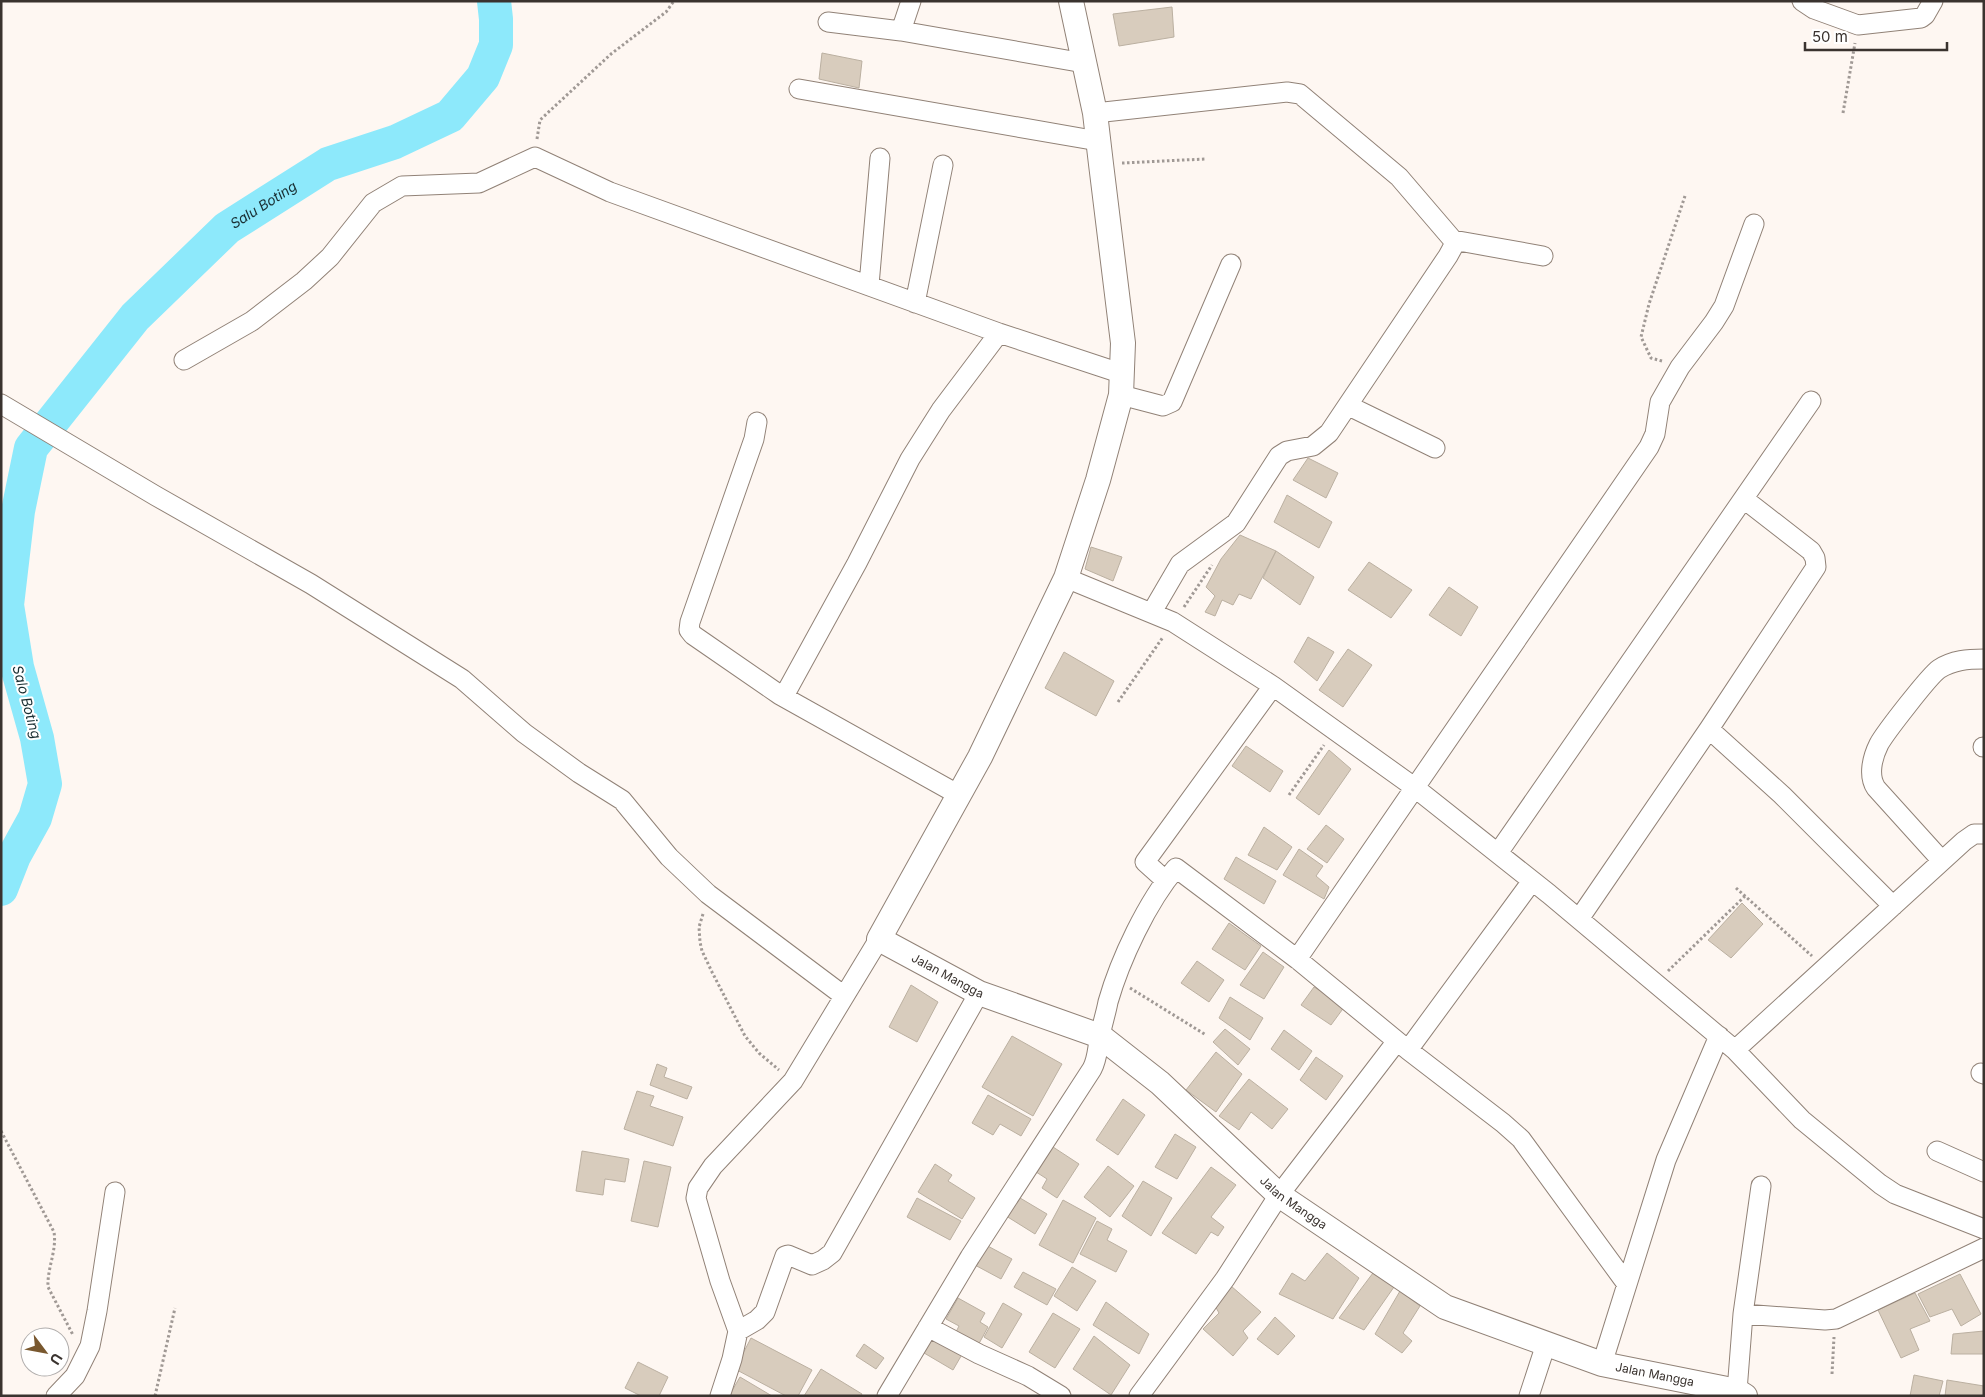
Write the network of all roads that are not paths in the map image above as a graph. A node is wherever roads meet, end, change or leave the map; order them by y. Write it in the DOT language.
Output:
graph roads {
  1 [pos="911,1"];
  2 [pos="1071,1"];
  3 [pos="1802,1"];
  4 [pos="1933,1"];
  5 [pos="828,22"];
  6 [pos="901,31"];
  7 [pos="1084,63"];
  8 [pos="798,89"];
  9 [pos="1095,113"];
  10 [pos="1100,152"];
  11 [pos="880,158"];
  12 [pos="943,165"];
  13 [pos="1754,224"];
  14 [pos="1453,240"];
  15 [pos="1544,256"];
  16 [pos="1231,264"];
  17 [pos="869,285"];
  18 [pos="915,303"];
  19 [pos="999,333"];
  20 [pos="184,360"];
  21 [pos="1122,384"];
  22 [pos="1811,401"];
  23 [pos="1,404"];
  24 [pos="1349,406"];
  25 [pos="757,422"];
  26 [pos="1435,448"];
  27 [pos="1744,499"];
  28 [pos="1066,578"];
  29 [pos="1152,612"];
  30 [pos="1984,659"];
  31 [pos="1273,686"];
  32 [pos="784,696"];
  33 [pos="1709,729"];
  34 [pos="1414,787"];
  35 [pos="959,794"];
  36 [pos="1984,834"];
  37 [pos="1498,853"];
  38 [pos="1942,862"];
  39 [pos="1165,880"];
  40 [pos="1532,881"];
  41 [pos="1893,906"];
  42 [pos="1578,919"];
  43 [pos="879,939"];
  44 [pos="1297,959"];
  45 [pos="979,993"];
  46 [pos="844,996"];
  47 [pos="1100,1036"];
  48 [pos="1719,1036"];
  49 [pos="1402,1045"];
  50 [pos="1735,1050"];
  51 [pos="1937,1151"];
  52 [pos="1984,1172"];
  53 [pos="1761,1186"];
  54 [pos="115,1192"];
  55 [pos="1279,1195"];
  56 [pos="1984,1229"];
  57 [pos="1984,1248"];
  58 [pos="1626,1283"];
  59 [pos="1743,1314"];
  60 [pos="928,1327"];
  61 [pos="738,1331"];
  62 [pos="1546,1344"];
  63 [pos="1602,1364"];
  64 [pos="1741,1393"];
  65 [pos="56,1396"];
  66 [pos="720,1396"];
  67 [pos="887,1396"];
  68 [pos="1060,1396"];
  69 [pos="1139,1396"];
  70 [pos="1529,1396"];
  1 -- 6 [label="street"];
  2 -- 7 [label="street"];
  3 -- 4 [label="street"];
  5 -- 6 [label="street"];
  6 -- 7 [label="street"];
  7 -- 9 [label="street"];
  8 -- 10 [label="street"];
  9 -- 10 [label="street"];
  9 -- 14 [label="street"];
  10 -- 21 [label="street"];
  11 -- 17 [label="street"];
  12 -- 18 [label="street"];
  13 -- 34 [label="street"];
  14 -- 15 [label="street"];
  14 -- 24 [label="street"];
  16 -- 21 [label="street"];
  17 -- 18 [label="street"];
  17 -- 20 [label="street"];
  18 -- 19 [label="street"];
  19 -- 21 [label="street"];
  19 -- 32 [label="street"];
  21 -- 28 [label="street"];
  22 -- 27 [label="street"];
  23 -- 46 [label="street"];
  24 -- 26 [label="street"];
  24 -- 29 [label="street"];
  25 -- 32 [label="street"];
  27 -- 33 [label="street"];
  27 -- 37 [label="street"];
  28 -- 29 [label="street"];
  28 -- 35 [label="street"];
  29 -- 31 [label="street"];
  30 -- 38 [label="street"];
  31 -- 34 [label="street"];
  31 -- 39 [label="street"];
  32 -- 35 [label="street"];
  33 -- 41 [label="street"];
  33 -- 42 [label="street"];
  34 -- 37 [label="street"];
  34 -- 44 [label="street"];
  35 -- 43 [label="street"];
  36 -- 38 [label="street"];
  37 -- 40 [label="street"];
  38 -- 41 [label="street"];
  39 -- 44 [label="street"];
  39 -- 47 [label="street"];
  40 -- 42 [label="street"];
  40 -- 49 [label="street"];
  41 -- 50 [label="street"];
  42 -- 48 [label="street"];
  43 -- 45 [label="street, Jalan Mangga"];
  43 -- 46 [label="street"];
  44 -- 49 [label="street"];
  45 -- 47 [label="street, Jalan Mangga"];
  45 -- 61 [label="street"];
  46 -- 61 [label="street"];
  47 -- 55 [label="street, Jalan Mangga"];
  47 -- 60 [label="street"];
  48 -- 50 [label="street"];
  48 -- 58 [label="street"];
  49 -- 55 [label="street"];
  49 -- 58 [label="street"];
  50 -- 56 [label="street"];
  51 -- 52 [label="street"];
  53 -- 59 [label="street"];
  54 -- 65 [label="street"];
  55 -- 62 [label="street, Jalan Mangga"];
  55 -- 69 [label="street"];
  57 -- 59 [label="street"];
  58 -- 63 [label="street"];
  59 -- 64 [label="street"];
  60 -- 67 [label="street"];
  60 -- 68 [label="street"];
  61 -- 66 [label="street"];
  62 -- 63 [label="street, Jalan Mangga"];
  62 -- 70 [label="street"];
  63 -- 64 [label="street, Jalan Mangga"];
}
